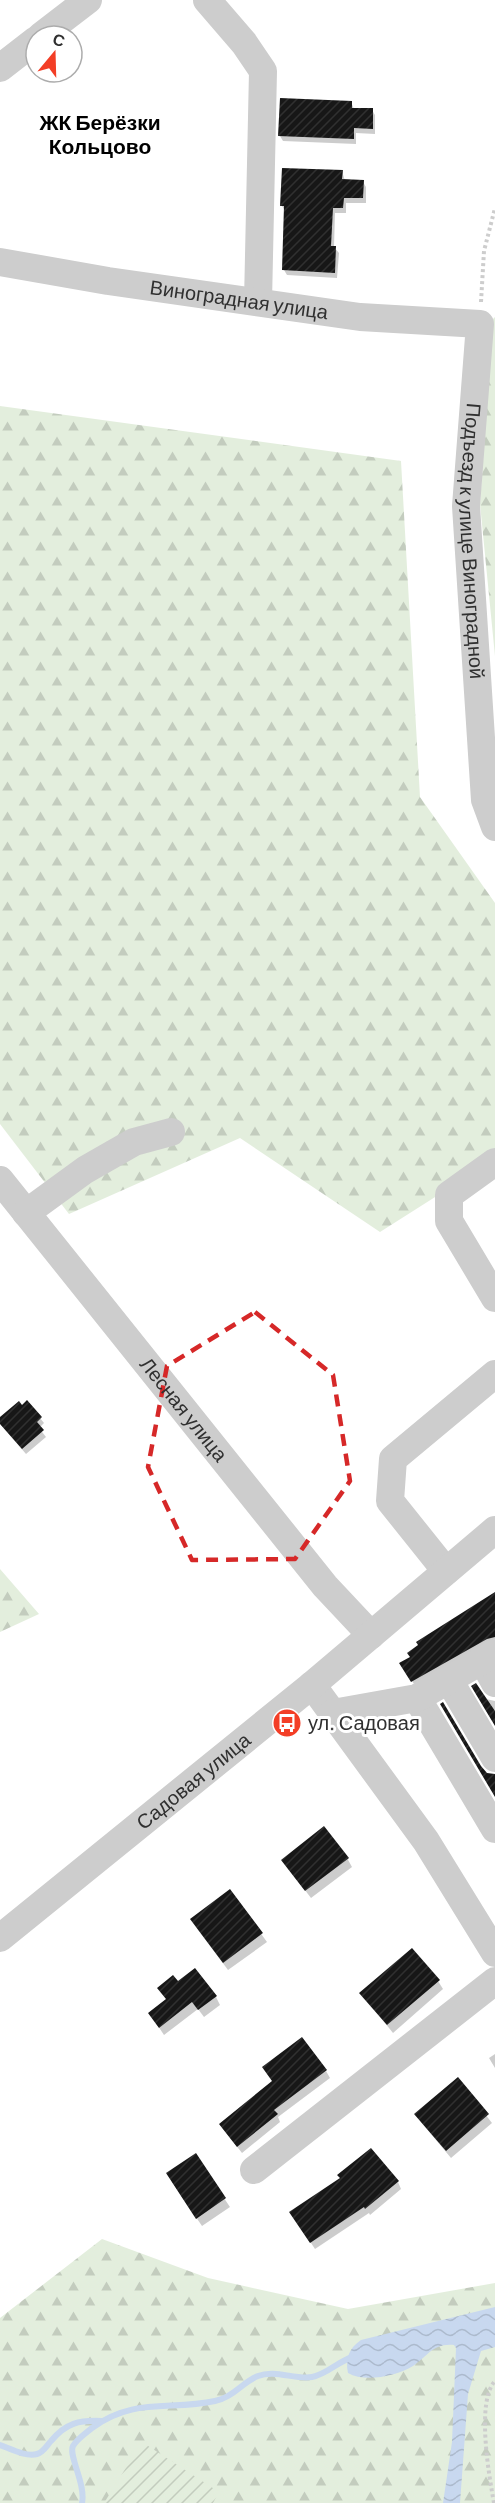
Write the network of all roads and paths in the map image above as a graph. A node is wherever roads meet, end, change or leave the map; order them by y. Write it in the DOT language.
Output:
graph roads {
  1 [pos="88,0"];
  2 [pos="207,0"];
  3 [pos="57,24"];
  4 [pos="24,49"];
  5 [pos="0,68"];
  6 [pos="495,208"];
  7 [pos="0,262"];
  8 [pos="258,302"];
  9 [pos="480,324"];
  10 [pos="495,827"];
  11 [pos="171,1132"];
  12 [pos="495,1162"];
  13 [pos="0,1180"];
  14 [pos="26,1213"];
  15 [pos="495,1298"];
  16 [pos="495,1374"];
  17 [pos="495,1530"];
  18 [pos="446,1571"];
  19 [pos="371,1635"];
  20 [pos="491,1666"];
  21 [pos="449,1680"];
  22 [pos="312,1685"];
  23 [pos="417,1698"];
  24 [pos="333,1713"];
  25 [pos="495,1758"];
  26 [pos="495,1829"];
  27 [pos="0,1938"];
  28 [pos="495,1953"];
  29 [pos="495,1981"];
  30 [pos="254,2170"];
  31 [pos="495,2381"];
  32 [pos="494,2503"];
  1 -- 3 [label="street"];
  2 -- 8 [label="street"];
  4 -- 5 [label="street"];
  6 -- 9 [label="path"];
  7 -- 8 [label="street, Виноградная улица"];
  8 -- 9 [label="street, Виноградная улица"];
  9 -- 10 [label="street, Подъезд к улице Виноградной"];
  11 -- 14 [label="street"];
  12 -- 15 [label="street"];
  13 -- 14 [label="street, Лесная улица"];
  14 -- 19 [label="street, Лесная улица"];
  16 -- 18 [label="street"];
  17 -- 18 [label="street, Садовая улица"];
  18 -- 19 [label="street, Садовая улица"];
  19 -- 22 [label="street, Садовая улица"];
  20 -- 21 [label="street"];
  21 -- 23 [label="street"];
  21 -- 25 [label="street"];
  22 -- 24 [label="street"];
  22 -- 27 [label="street, Садовая улица"];
  23 -- 24 [label="street"];
  23 -- 26 [label="street"];
  24 -- 28 [label="street"];
  29 -- 30 [label="street"];
  31 -- 32 [label="path"];
}
